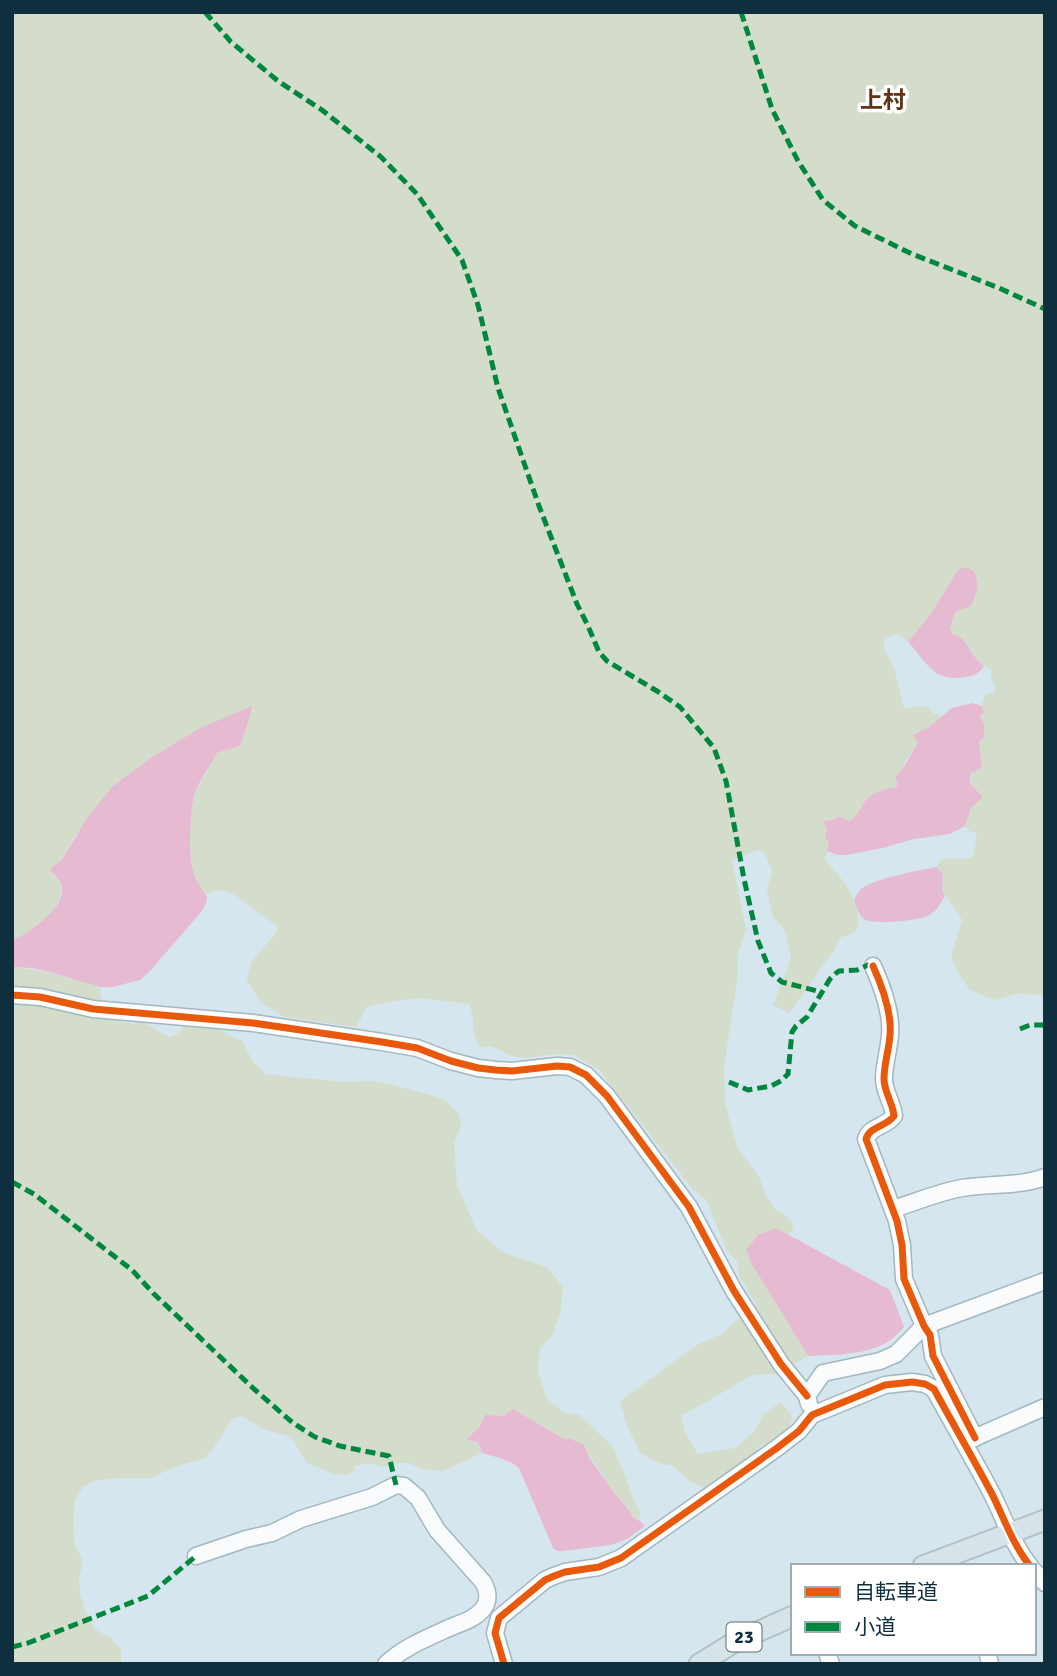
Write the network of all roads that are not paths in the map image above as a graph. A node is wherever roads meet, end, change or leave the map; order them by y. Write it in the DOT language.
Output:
graph roads {
  1 [pos="873,966"];
  2 [pos="12,995"];
  3 [pos="1044,1178"];
  4 [pos="893,1209"];
  5 [pos="1045,1281"];
  6 [pos="924,1326"];
  7 [pos="823,1373"];
  8 [pos="789,1375"];
  9 [pos="807,1396"];
  10 [pos="1045,1407"];
  11 [pos="812,1415"];
  12 [pos="970,1440"];
  13 [pos="1045,1520"];
  14 [pos="1011,1533"];
  15 [pos="196,1556"];
  16 [pos="928,1564"];
  17 [pos="1028,1564"];
  18 [pos="791,1617"];
  19 [pos="386,1664"];
  20 [pos="504,1664"];
  21 [pos="699,1664"];
  1 -- 4 [label="street"];
  2 -- 8 [label="street"];
  3 -- 4 [label="street"];
  4 -- 6 [label="street"];
  5 -- 6 [label="street"];
  6 -- 7 [label="street"];
  6 -- 12 [label="street"];
  7 -- 8 [label="street"];
  7 -- 9 [label="street"];
  8 -- 9 [label="street"];
  9 -- 11 [label="street"];
  10 -- 12 [label="street"];
  11 -- 12 [label="street"];
  11 -- 20 [label="street"];
  12 -- 14 [label="street"];
  13 -- 14 [label="main road"];
  14 -- 16 [label="main road"];
  14 -- 17 [label="street"];
  15 -- 19 [label="street"];
  18 -- 21 [label="main road, 23"];
}
